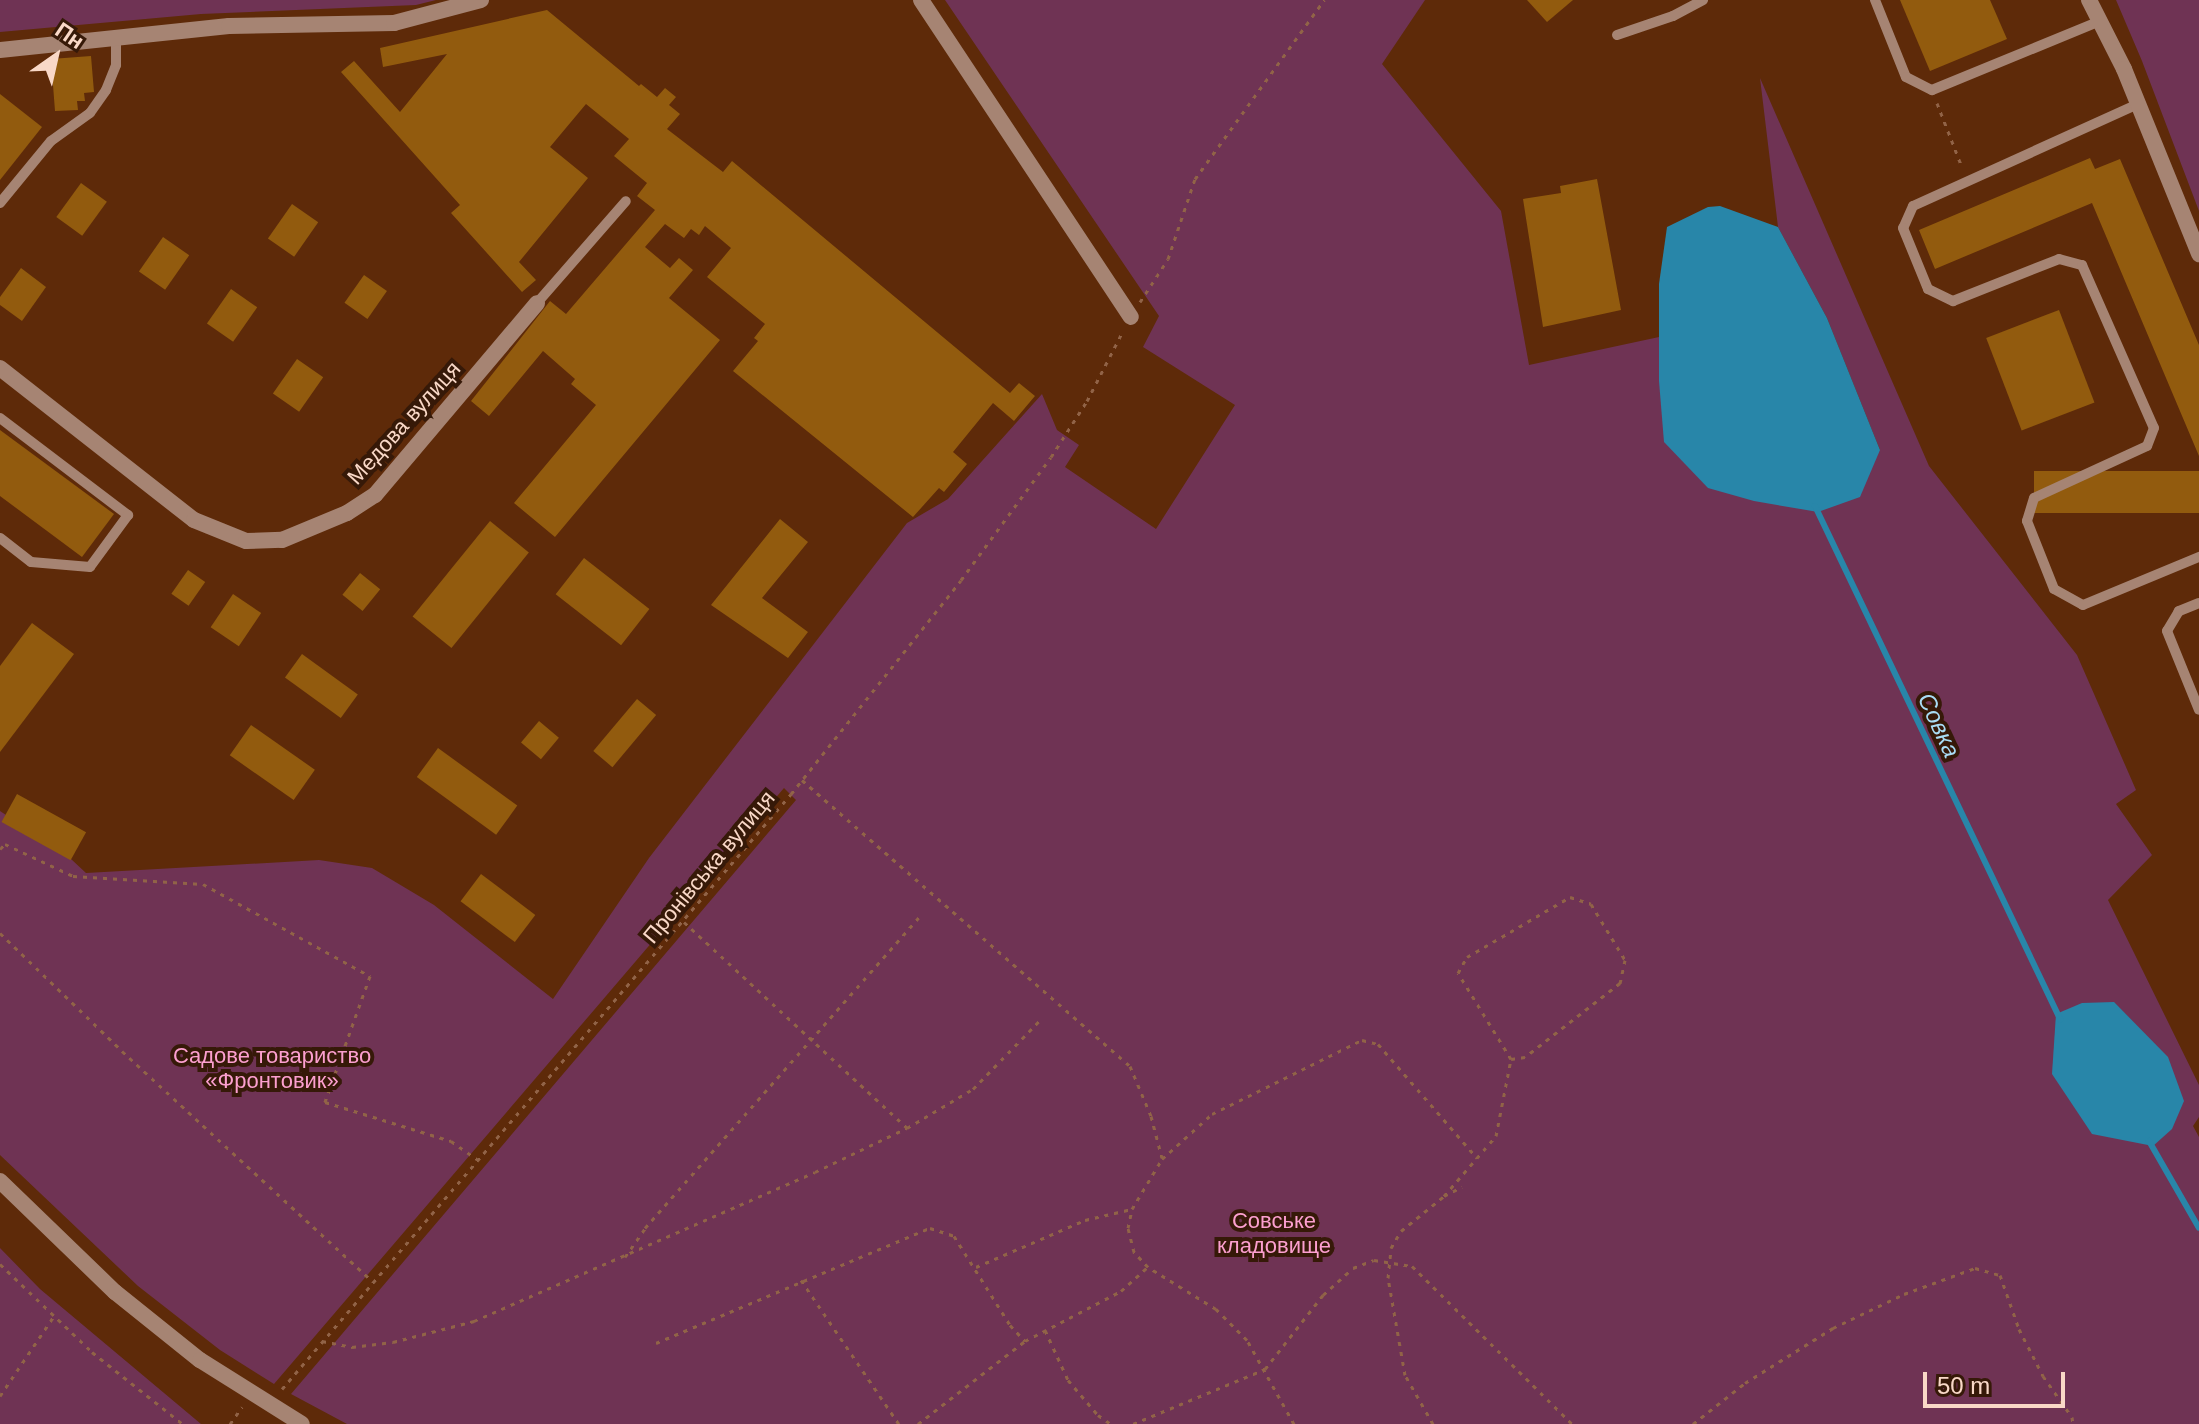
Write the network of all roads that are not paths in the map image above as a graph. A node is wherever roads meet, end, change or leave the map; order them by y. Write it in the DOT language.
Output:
graph roads {
  1 [pos="481,0"];
  2 [pos="921,0"];
  3 [pos="1703,0"];
  4 [pos="1875,0"];
  5 [pos="2089,0"];
  6 [pos="2100,21"];
  7 [pos="1617,35"];
  8 [pos="116,39"];
  9 [pos="0,50"];
  10 [pos="2138,104"];
  11 [pos="626,201"];
  12 [pos="0,203"];
  13 [pos="2199,254"];
  14 [pos="537,303"];
  15 [pos="1131,317"];
  16 [pos="0,368"];
  17 [pos="0,418"];
  18 [pos="0,538"];
  19 [pos="2199,557"];
  20 [pos="2199,603"];
  21 [pos="2199,710"];
  22 [pos="0,1181"];
  23 [pos="302,1424"];
  1 -- 8 [label="street"];
  2 -- 15 [label="street"];
  3 -- 7 [label="lane"];
  4 -- 6 [label="lane"];
  5 -- 6 [label="street"];
  6 -- 10 [label="street"];
  8 -- 9 [label="street"];
  8 -- 12 [label="lane"];
  10 -- 13 [label="street"];
  10 -- 19 [label="lane"];
  11 -- 14 [label="lane"];
  14 -- 16 [label="street, Медова вулиця"];
  17 -- 18 [label="lane"];
  20 -- 21 [label="lane"];
  22 -- 23 [label="street"];
}
